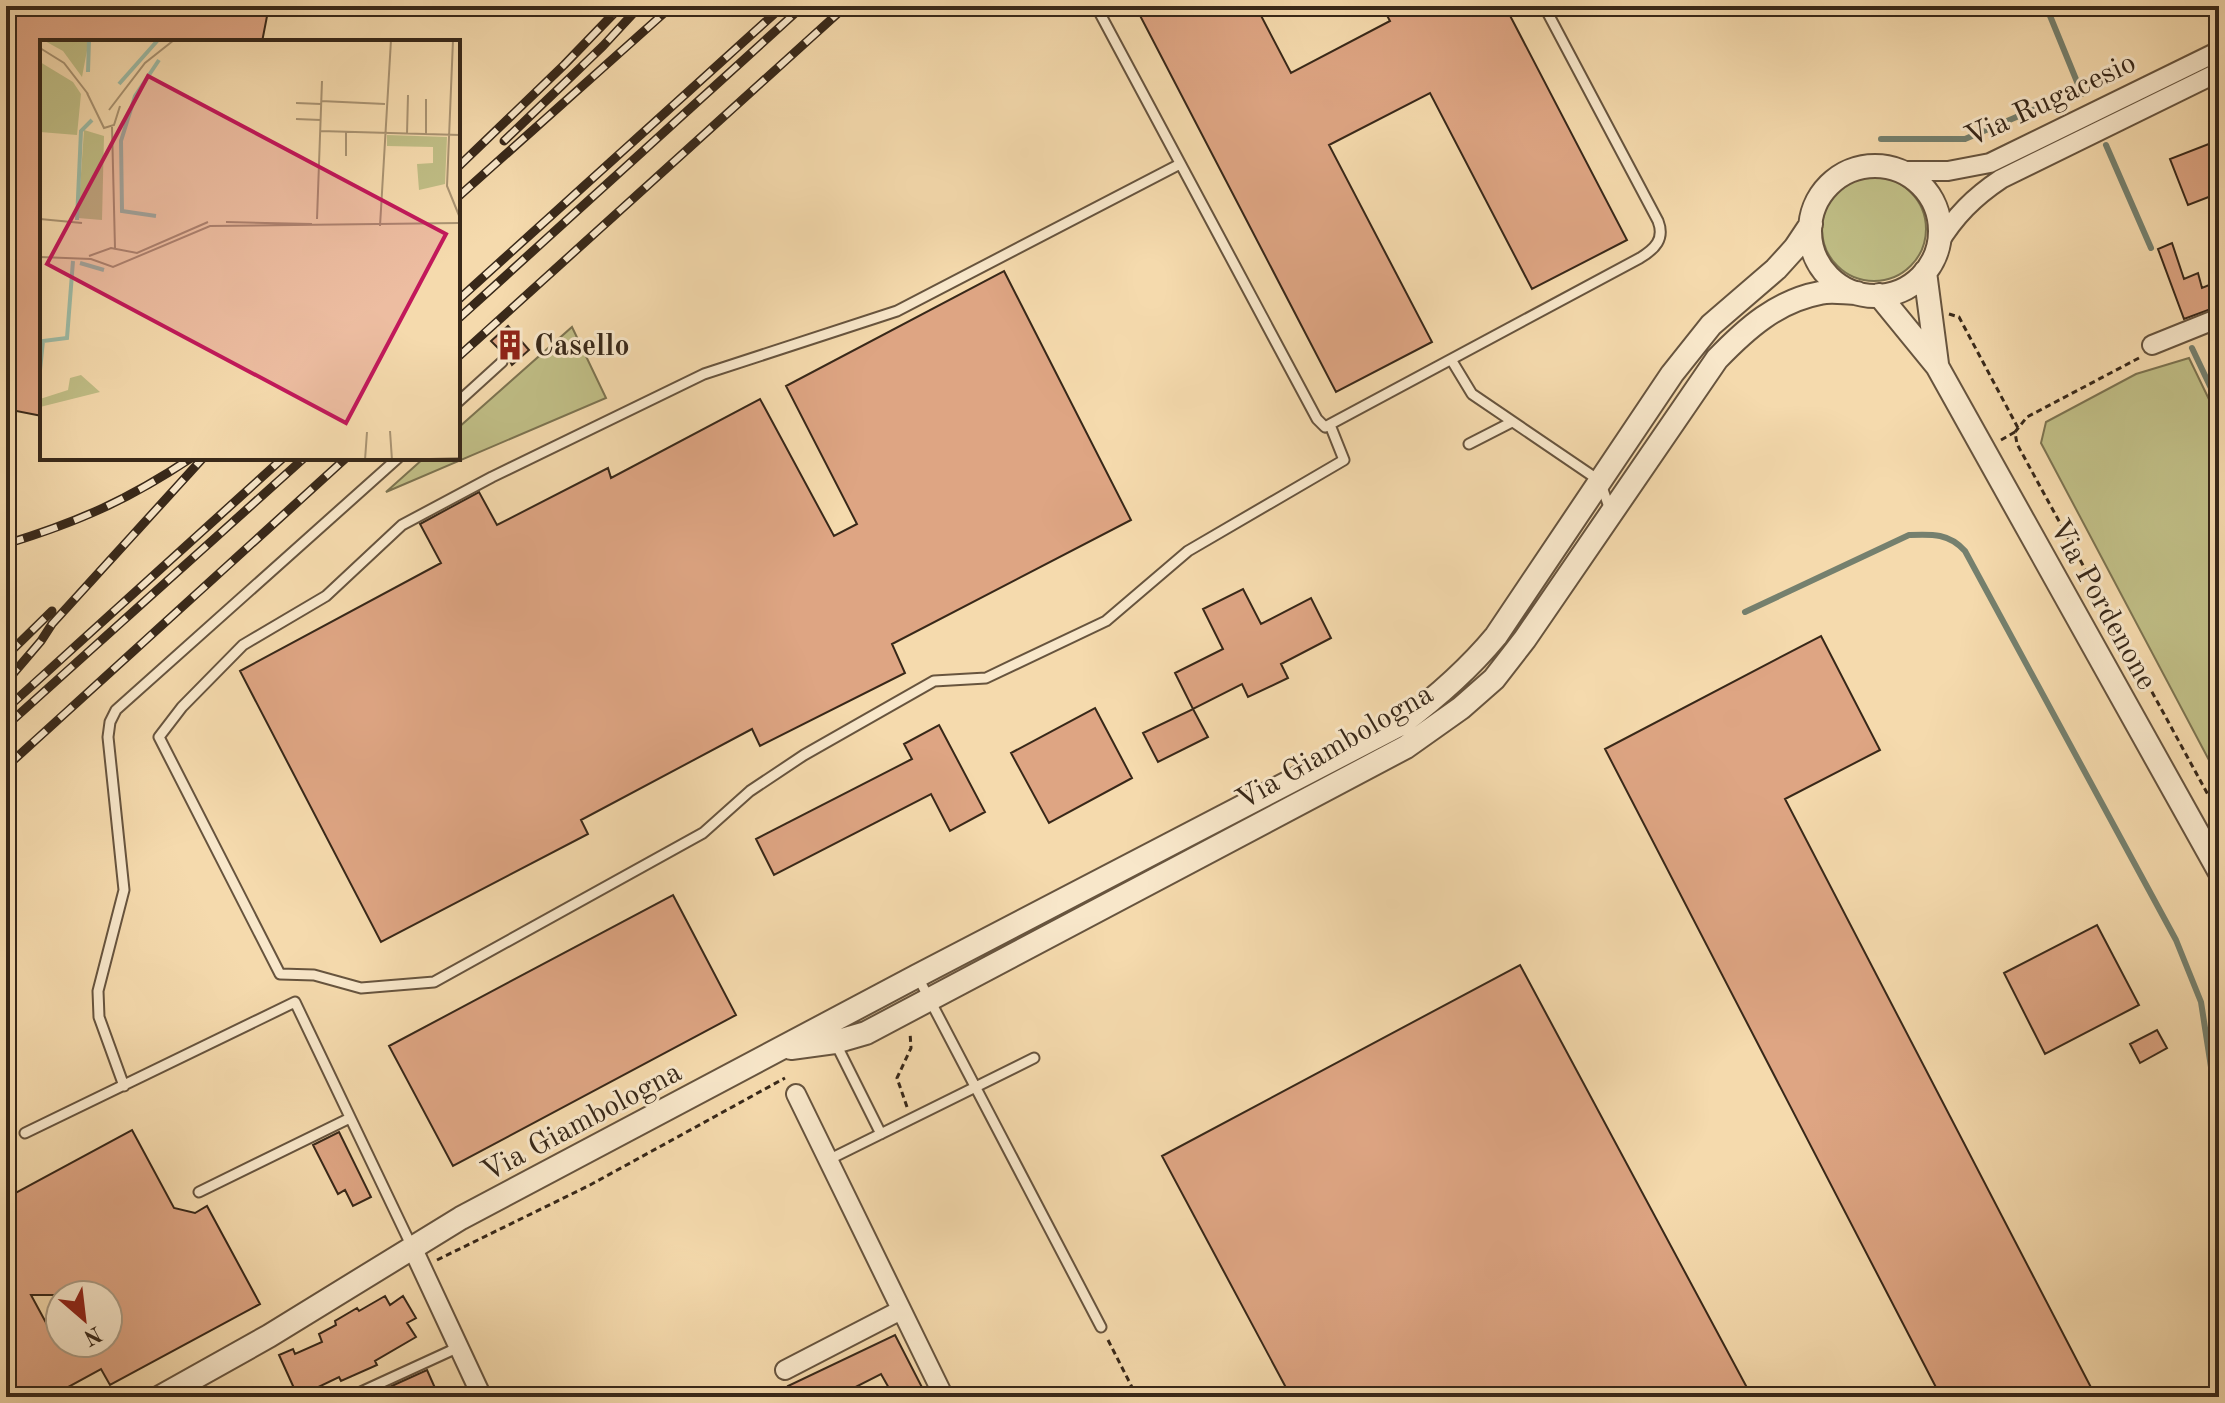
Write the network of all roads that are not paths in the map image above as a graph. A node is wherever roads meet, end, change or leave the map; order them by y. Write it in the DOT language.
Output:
graph roads {
  1 [pos="1096,6"];
  2 [pos="1544,6"];
  3 [pos="2219,51"];
  4 [pos="2219,72"];
  5 [pos="1180,164"];
  6 [pos="1897,171"];
  7 [pos="1811,224"];
  8 [pos="1938,244"];
  9 [pos="1925,272"];
  10 [pos="1868,294"];
  11 [pos="2219,318"];
  12 [pos="2147,351"];
  13 [pos="1452,361"];
  14 [pos="502,362"];
  15 [pos="1937,366"];
  16 [pos="460,400"];
  17 [pos="1512,422"];
  18 [pos="1330,425"];
  19 [pos="1469,444"];
  20 [pos="396,460"];
  21 [pos="1600,481"];
  22 [pos="1611,513"];
  23 [pos="1217,820"];
  24 [pos="2219,871"];
  25 [pos="926,992"];
  26 [pos="835,1042"];
  27 [pos="778,1049"];
  28 [pos="1034,1058"];
  29 [pos="124,1086"];
  30 [pos="975,1087"];
  31 [pos="796,1094"];
  32 [pos="350,1118"];
  33 [pos="25,1133"];
  34 [pos="881,1134"];
  35 [pos="828,1160"];
  36 [pos="199,1192"];
  37 [pos="412,1247"];
  38 [pos="901,1310"];
  39 [pos="1101,1327"];
  40 [pos="459,1347"];
  41 [pos="785,1370"];
  42 [pos="160,1397"];
  43 [pos="350,1397"];
  44 [pos="482,1397"];
  45 [pos="944,1397"];
  1 -- 5 [label="lane"];
  2 -- 13 [label="lane"];
  3 -- 6 [label="street, Via Rugacesio"];
  4 -- 8 [label="street, Via Rugacesio"];
  5 -- 18 [label="lane"];
  5 -- 18 [label="lane"];
  6 -- 7 [label="street"];
  6 -- 8 [label="street"];
  7 -- 10 [label="street"];
  7 -- 21 [label="street, Via Giambologna"];
  8 -- 9 [label="street"];
  9 -- 10 [label="street"];
  9 -- 15 [label="street, Via Pordenone"];
  10 -- 15 [label="street, Via Pordenone"];
  10 -- 22 [label="street, Via Giambologna"];
  11 -- 12 [label="street"];
  13 -- 17 [label="lane"];
  13 -- 18 [label="lane"];
  14 -- 16 [label="lane"];
  15 -- 24 [label="street, Via Pordenone"];
  17 -- 19 [label="lane"];
  17 -- 21 [label="lane"];
  20 -- 29 [label="lane"];
  21 -- 22 [label="lane"];
  21 -- 23 [label="street, Via Giambologna"];
  22 -- 25 [label="street, Via Giambologna"];
  23 -- 25 [label="street, Via Giambologna"];
  23 -- 27 [label="street, Via Giambologna"];
  25 -- 26 [label="street, Via Giambologna"];
  25 -- 30 [label="lane"];
  26 -- 27 [label="street, Via Giambologna"];
  26 -- 34 [label="lane"];
  27 -- 37 [label="street, Via Giambologna"];
  28 -- 30 [label="lane"];
  29 -- 32 [label="lane"];
  29 -- 33 [label="lane"];
  30 -- 34 [label="lane"];
  30 -- 39 [label="lane"];
  31 -- 35 [label="street"];
  32 -- 36 [label="lane"];
  32 -- 37 [label="lane"];
  34 -- 35 [label="lane"];
  35 -- 38 [label="street"];
  37 -- 40 [label="street"];
  37 -- 42 [label="street, Via Giambologna"];
  38 -- 41 [label="street"];
  38 -- 45 [label="street"];
  40 -- 43 [label="lane"];
  40 -- 44 [label="street"];
}
